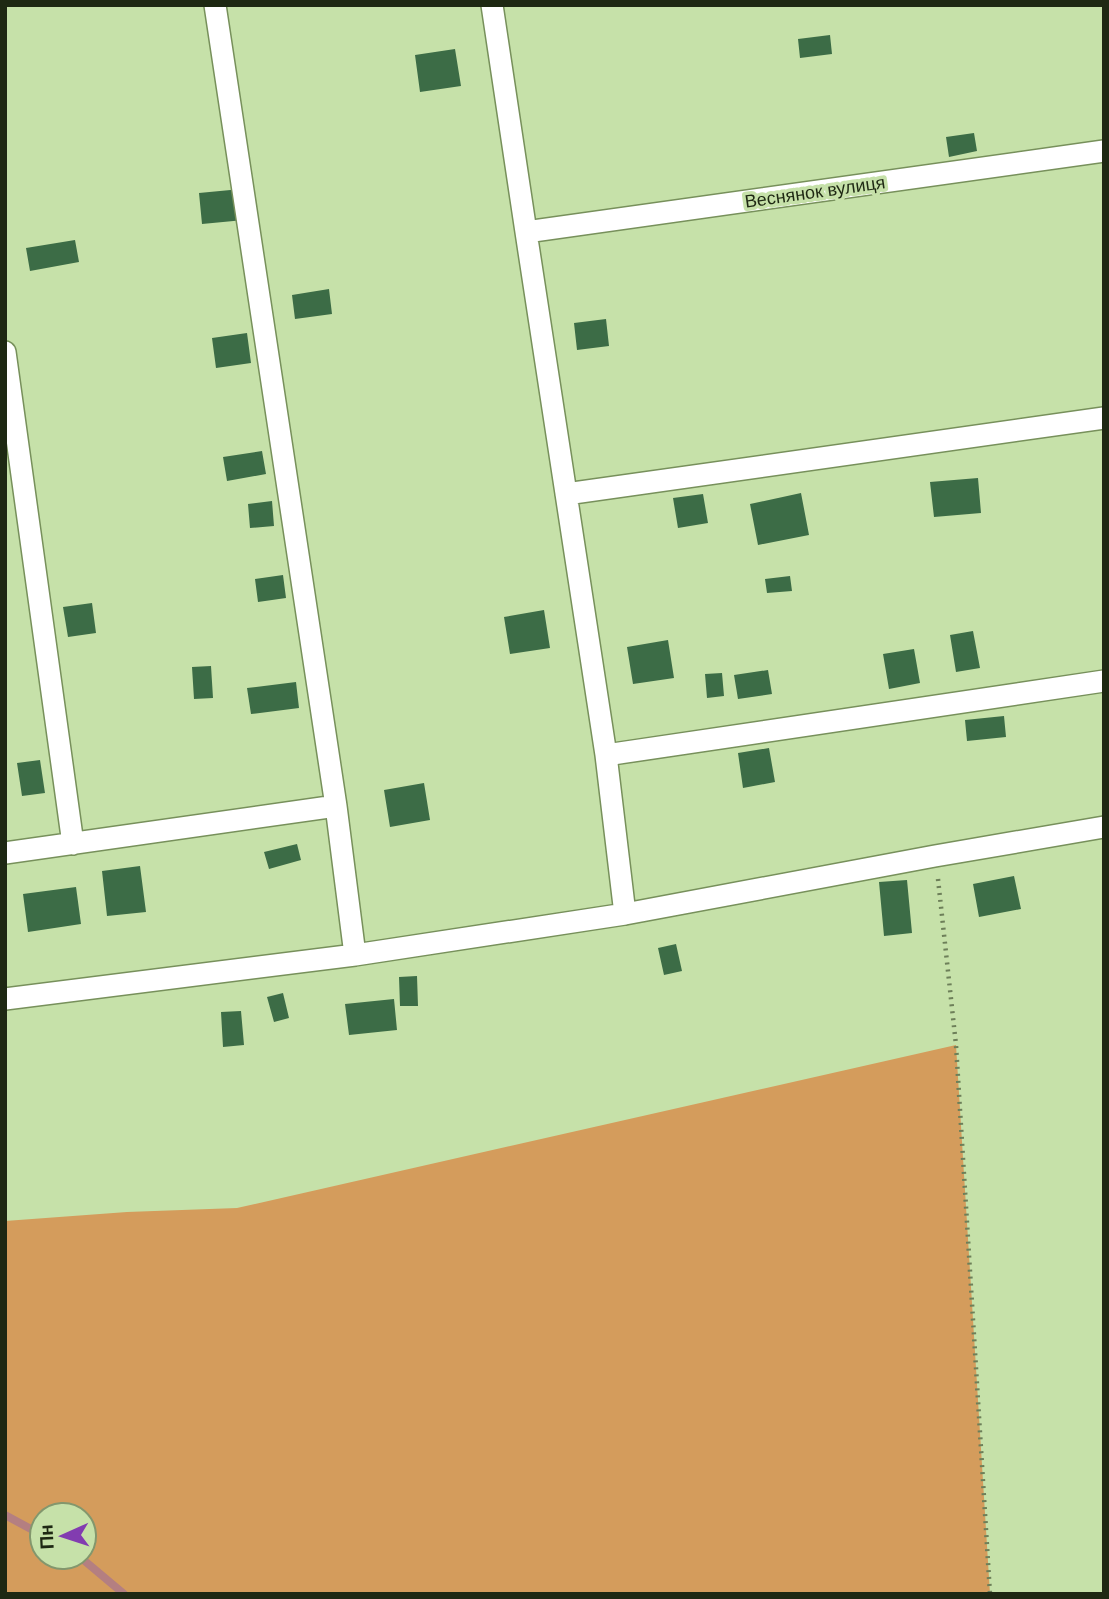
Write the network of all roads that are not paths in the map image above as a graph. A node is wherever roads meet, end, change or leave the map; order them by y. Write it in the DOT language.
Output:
graph roads {
  1 [pos="215,5"];
  2 [pos="492,5"];
  3 [pos="1104,151"];
  4 [pos="526,232"];
  5 [pos="5,352"];
  6 [pos="1104,418"];
  7 [pos="566,495"];
  8 [pos="1104,681"];
  9 [pos="606,755"];
  10 [pos="336,806"];
  11 [pos="1104,827"];
  12 [pos="73,844"];
  13 [pos="5,853"];
  14 [pos="625,915"];
  15 [pos="355,955"];
  16 [pos="5,999"];
  1 -- 10 [label="street"];
  2 -- 4 [label="street"];
  3 -- 4 [label="street, Веснянок вулиця"];
  4 -- 7 [label="street"];
  5 -- 12 [label="street"];
  6 -- 7 [label="street"];
  7 -- 9 [label="street"];
  8 -- 9 [label="street"];
  9 -- 14 [label="street"];
  10 -- 12 [label="street"];
  10 -- 15 [label="street"];
  11 -- 14 [label="street"];
  12 -- 13 [label="street"];
  14 -- 15 [label="street"];
  15 -- 16 [label="street"];
}
